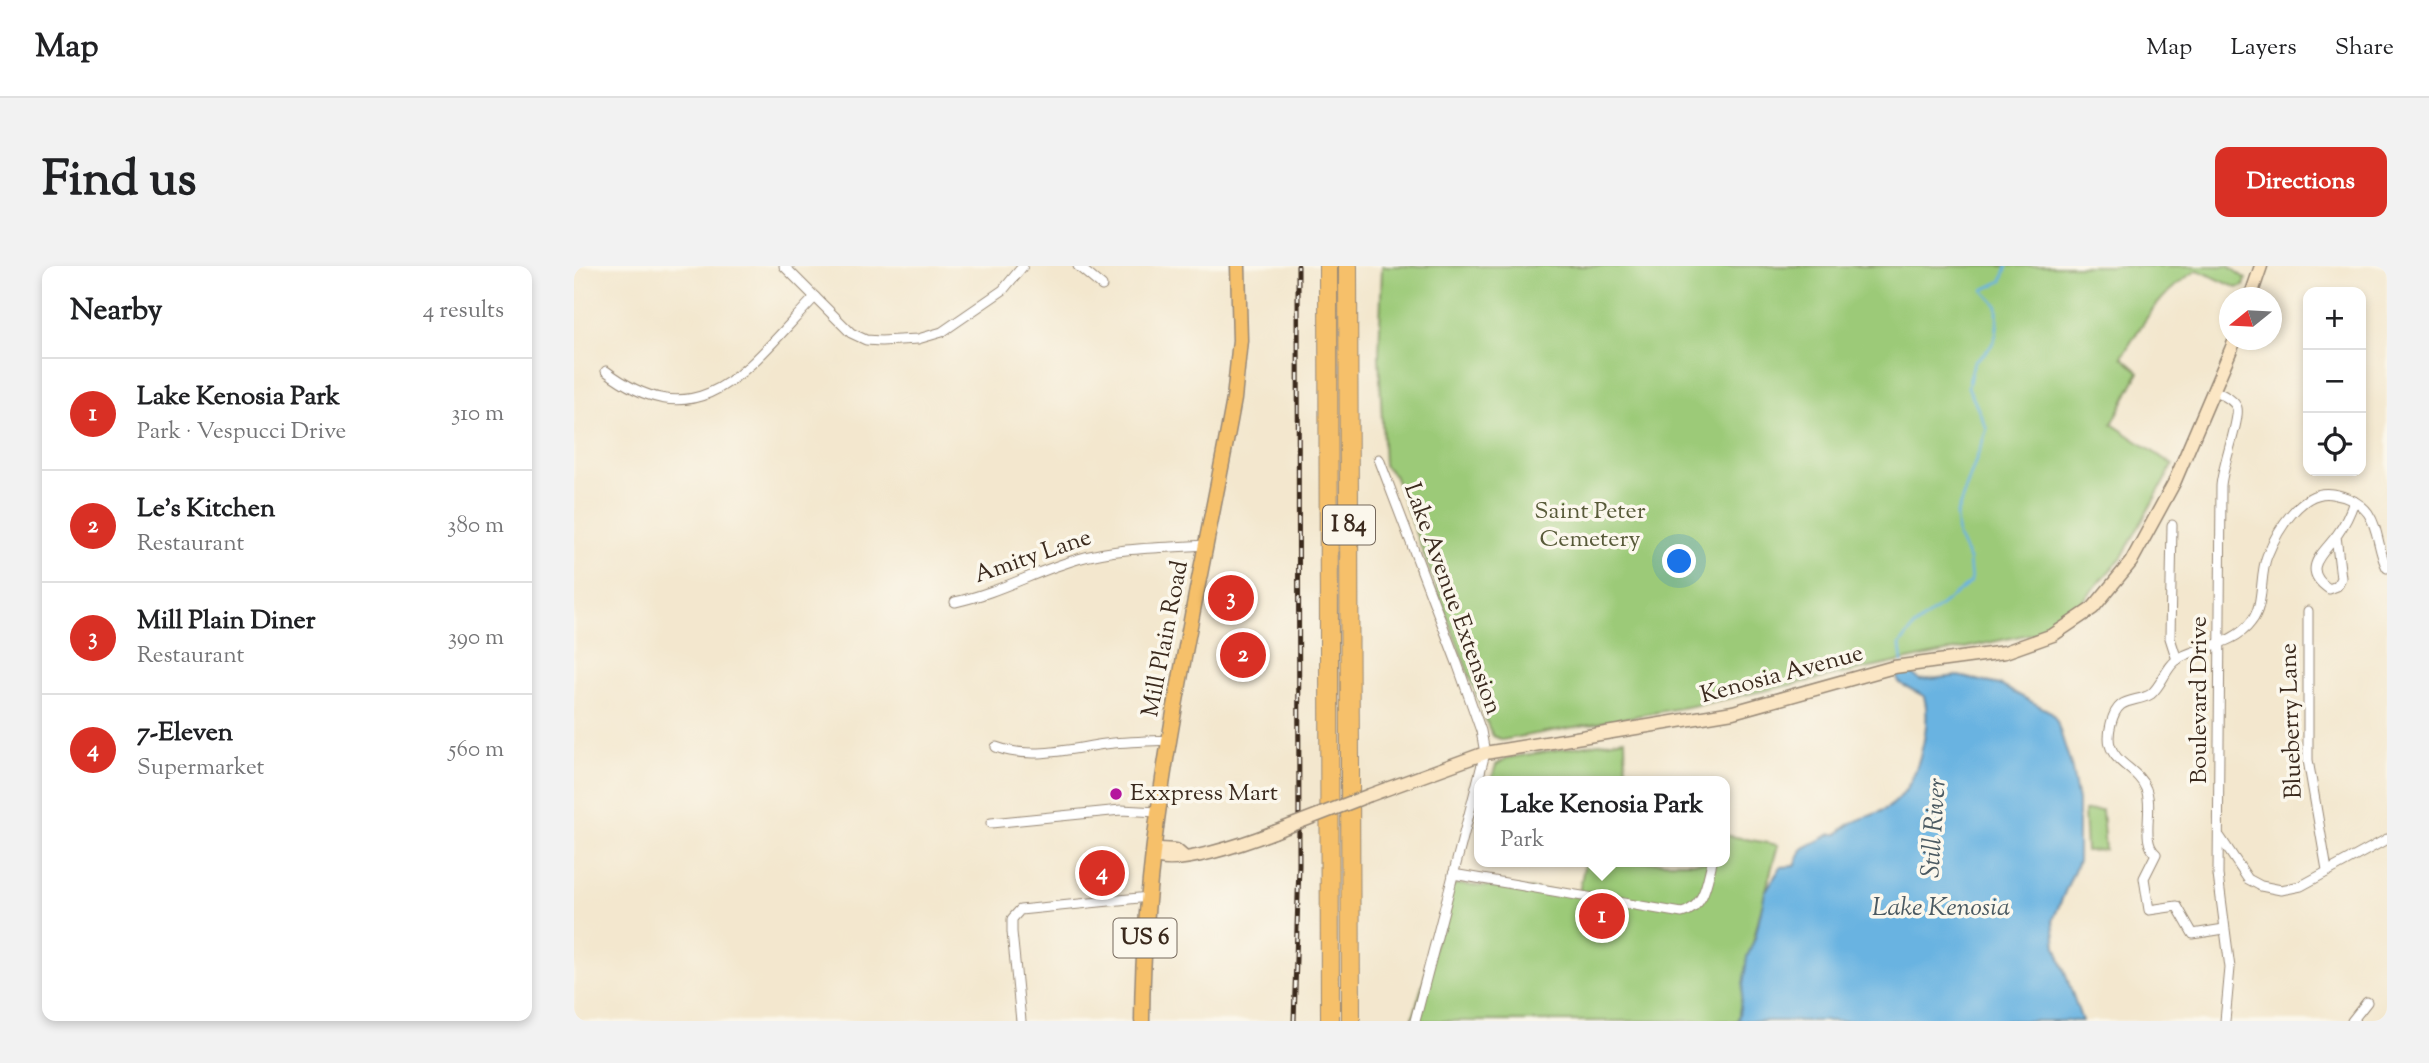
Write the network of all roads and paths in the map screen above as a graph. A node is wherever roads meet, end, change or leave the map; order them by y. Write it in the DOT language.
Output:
graph roads {
  1 [pos="784,266"];
  2 [pos="1023,266"];
  3 [pos="1078,266"];
  4 [pos="1238,266"];
  5 [pos="1328,266"];
  6 [pos="1348,266"];
  7 [pos="2261,266"];
  8 [pos="1102,286"];
  9 [pos="2254,287"];
  10 [pos="815,297"];
  11 [pos="2231,350"];
  12 [pos="606,371"];
  13 [pos="2215,391"];
  14 [pos="1379,459"];
  15 [pos="2354,500"];
  16 [pos="2172,526"];
  17 [pos="2336,536"];
  18 [pos="1207,545"];
  19 [pos="2387,568"];
  20 [pos="955,602"];
  21 [pos="2308,611"];
  22 [pos="2220,644"];
  23 [pos="2177,660"];
  24 [pos="1171,740"];
  25 [pos="996,747"];
  26 [pos="1485,753"];
  27 [pos="1479,776"];
  28 [pos="1474,795"];
  29 [pos="1158,811"];
  30 [pos="990,823"];
  31 [pos="2219,835"];
  32 [pos="2387,839"];
  33 [pos="1152,855"];
  34 [pos="1711,867"];
  35 [pos="2327,870"];
  36 [pos="1453,874"];
  37 [pos="1149,897"];
  38 [pos="2224,929"];
  39 [pos="2367,1002"];
  40 [pos="1021,1021"];
  41 [pos="1142,1021"];
  42 [pos="1331,1021"];
  43 [pos="1351,1021"];
  44 [pos="1415,1021"];
  45 [pos="2225,1021"];
  46 [pos="2352,1021"];
  1 -- 10 [label="street"];
  2 -- 10 [label="street"];
  3 -- 8 [label="street"];
  4 -- 18 [label="main road, Mill Plain Road / US 6"];
  5 -- 42 [label="highway, I 84"];
  6 -- 43 [label="highway, I 84"];
  7 -- 9 [label="street"];
  10 -- 12 [label="street"];
  11 -- 13 [label="street, Kenosia Avenue"];
  13 -- 22 [label="street, Boulevard Drive"];
  13 -- 26 [label="street, Kenosia Avenue"];
  14 -- 26 [label="street, Lake Avenue Extension"];
  15 -- 17 [label="street"];
  15 -- 19 [label="street"];
  15 -- 22 [label="street"];
  16 -- 23 [label="street"];
  17 -- 17 [label="street"];
  18 -- 20 [label="street, Amity Lane"];
  18 -- 24 [label="main road, Mill Plain Road / US 6"];
  21 -- 35 [label="street, Blueberry Lane"];
  22 -- 23 [label="street"];
  22 -- 31 [label="street, Boulevard Drive"];
  23 -- 38 [label="street"];
  24 -- 25 [label="street"];
  24 -- 29 [label="main road, Mill Plain Road / US 6"];
  26 -- 27 [label="street"];
  26 -- 33 [label="street, Kenosia Avenue, bridge"];
  28 -- 36 [label="street"];
  29 -- 30 [label="street"];
  29 -- 33 [label="main road, Mill Plain Road / US 6"];
  31 -- 35 [label="street"];
  31 -- 38 [label="street, Boulevard Drive"];
  32 -- 35 [label="street"];
  33 -- 37 [label="main road, Mill Plain Road / US 6"];
  34 -- 36 [label="street"];
  36 -- 44 [label="street"];
  37 -- 40 [label="street"];
  37 -- 41 [label="main road, Mill Plain Road / US 6"];
  38 -- 45 [label="street, Boulevard Drive"];
  39 -- 46 [label="street"];
}
